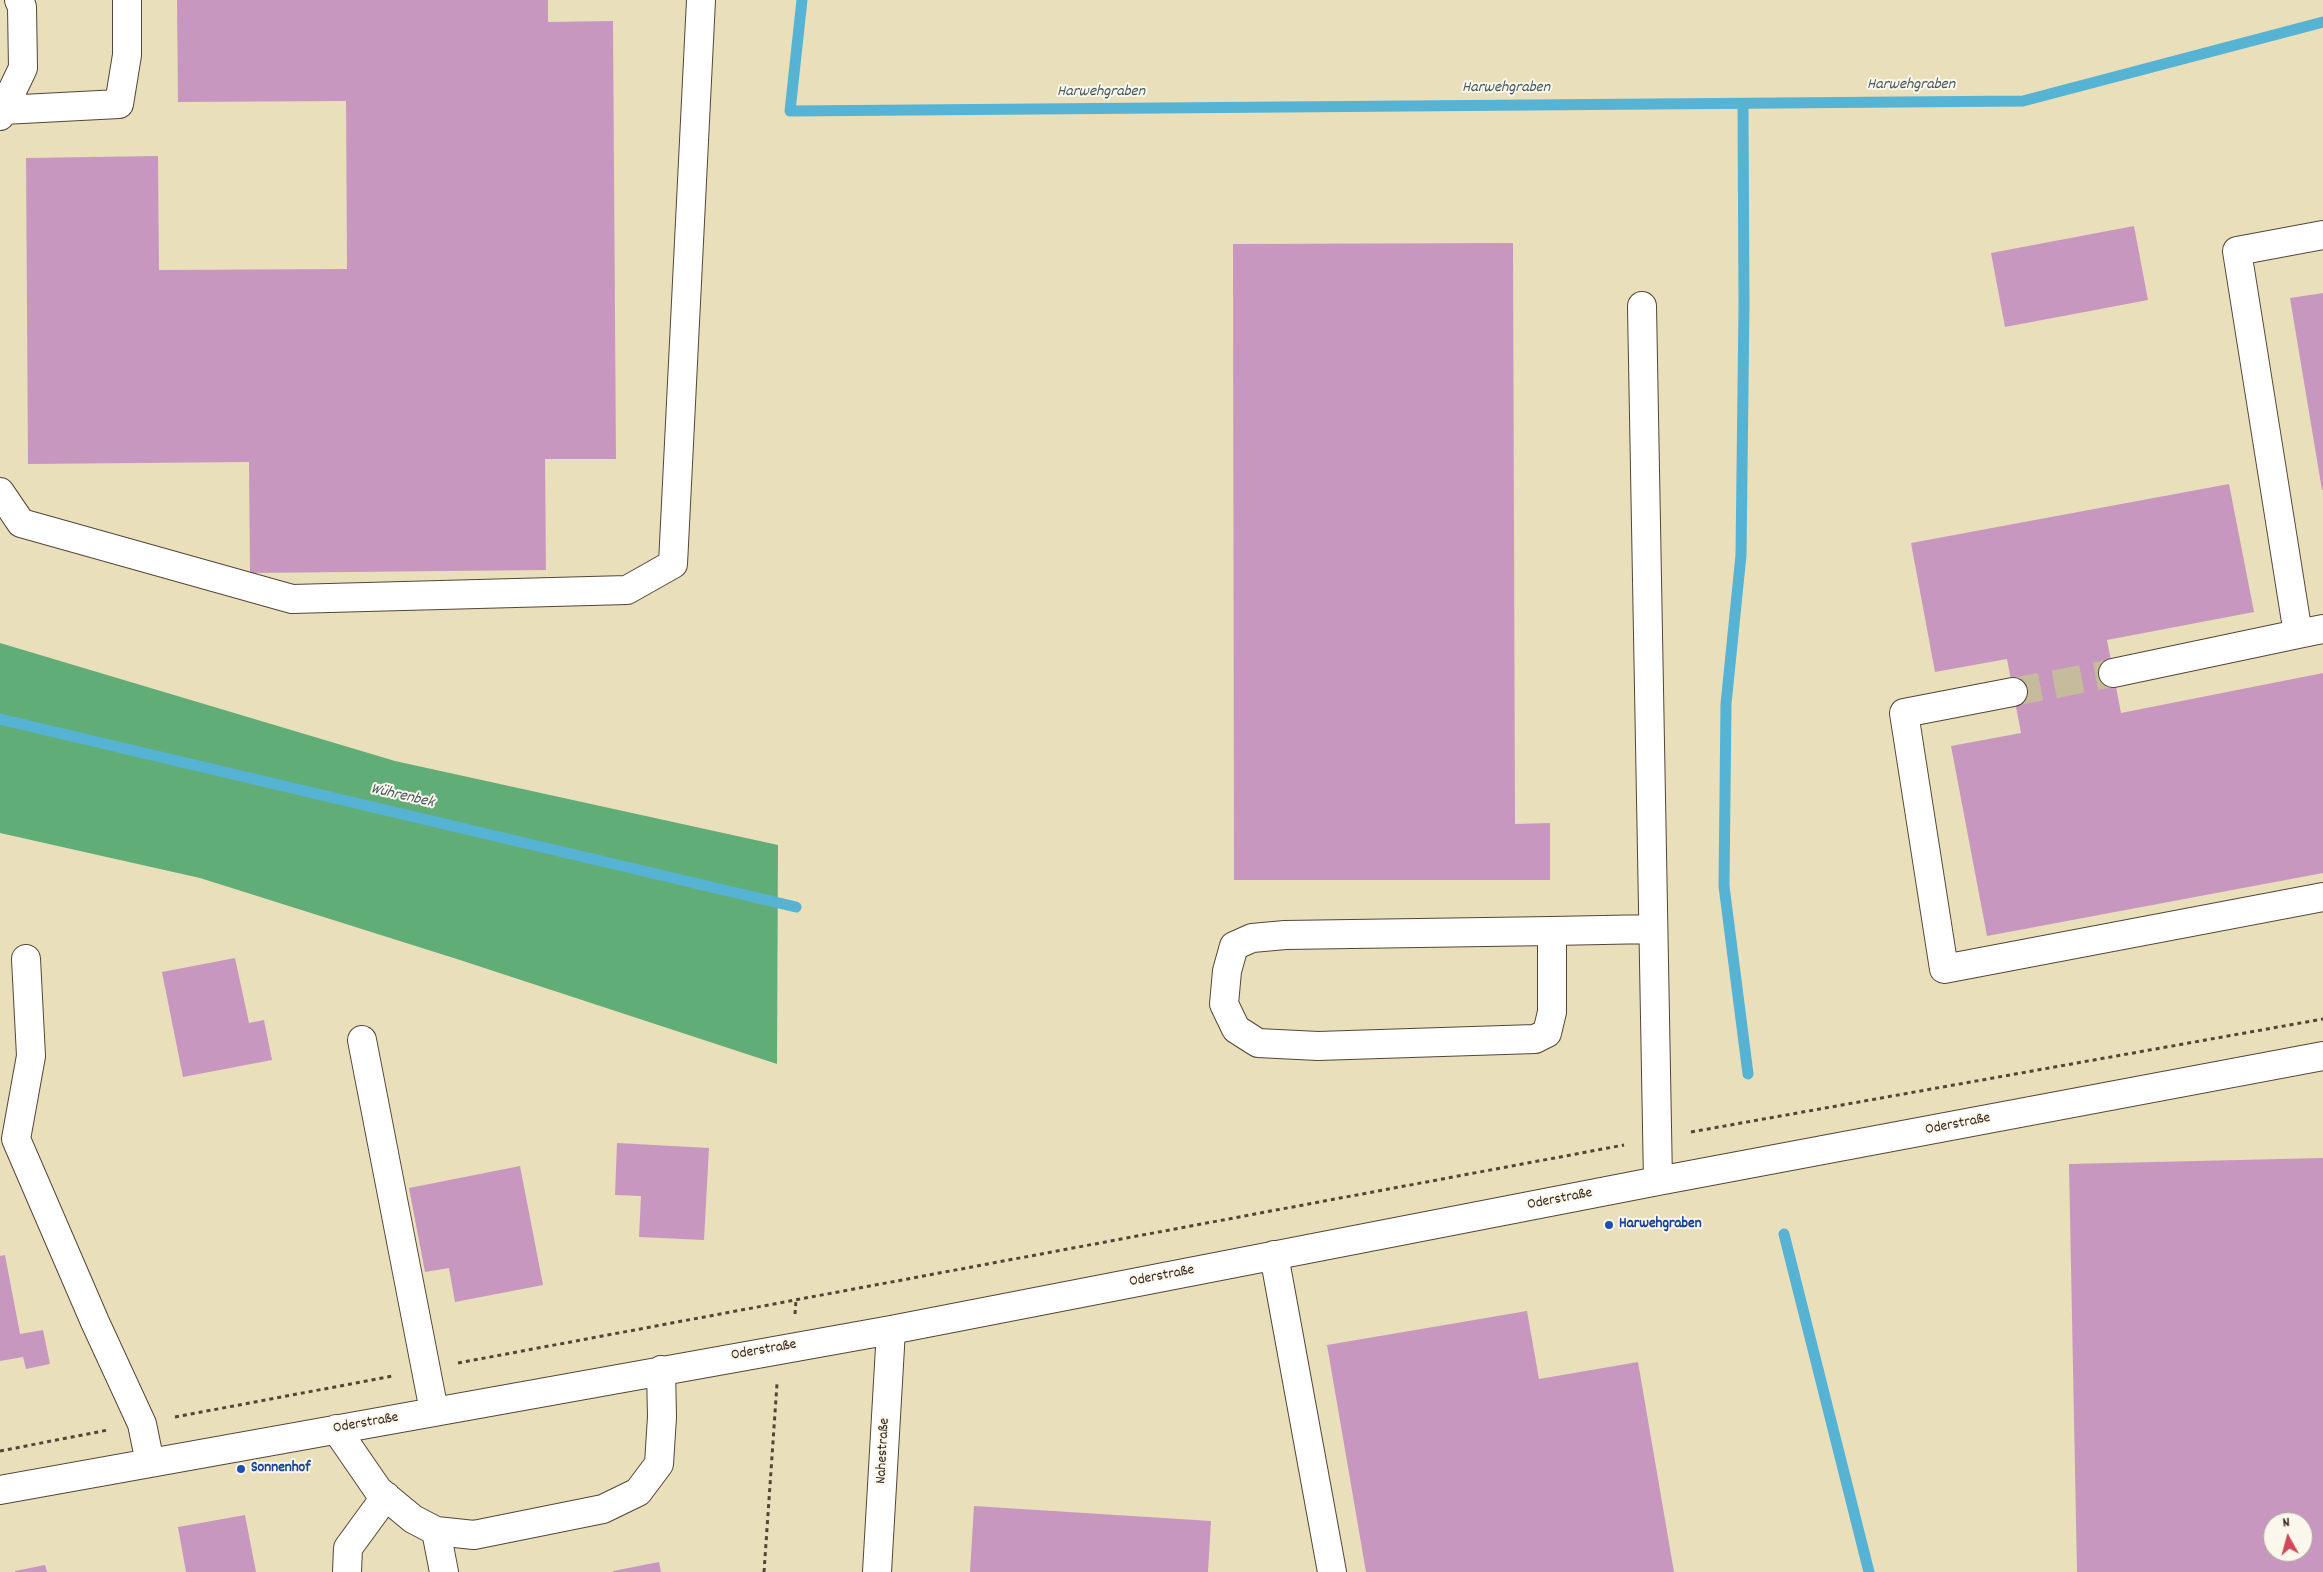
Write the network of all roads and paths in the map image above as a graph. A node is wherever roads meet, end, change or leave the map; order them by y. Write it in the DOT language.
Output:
graph roads {
  1 [pos="128,0"];
  2 [pos="701,0"];
  3 [pos="20,3"];
  4 [pos="2,113"];
  5 [pos="2323,236"];
  6 [pos="1642,306"];
  7 [pos="0,492"];
  8 [pos="2311,631"];
  9 [pos="2113,673"];
  10 [pos="2013,692"];
  11 [pos="2323,896"];
  12 [pos="1653,929"];
  13 [pos="1552,931"];
  14 [pos="26,959"];
  15 [pos="2323,1019"];
  16 [pos="362,1040"];
  17 [pos="2323,1056"];
  18 [pos="1656,1139"];
  19 [pos="1658,1181"];
  20 [pos="1274,1255"];
  21 [pos="796,1300"];
  22 [pos="891,1330"];
  23 [pos="794,1346"];
  24 [pos="427,1369"];
  25 [pos="661,1370"];
  26 [pos="434,1411"];
  27 [pos="142,1424"];
  28 [pos="336,1429"];
  29 [pos="0,1451"];
  30 [pos="150,1463"];
  31 [pos="0,1490"];
  32 [pos="386,1496"];
  33 [pos="436,1531"];
  34 [pos="347,1572"];
  35 [pos="444,1572"];
  36 [pos="764,1572"];
  37 [pos="878,1572"];
  38 [pos="1332,1572"];
  1 -- 4 [label="street"];
  2 -- 7 [label="street"];
  3 -- 4 [label="street"];
  5 -- 8 [label="street"];
  6 -- 12 [label="street"];
  8 -- 9 [label="street"];
  10 -- 11 [label="street"];
  12 -- 13 [label="street"];
  12 -- 18 [label="street"];
  13 -- 13 [label="street"];
  14 -- 27 [label="street"];
  15 -- 18 [label="path"];
  16 -- 24 [label="street"];
  17 -- 19 [label="street, Oderstraße"];
  18 -- 19 [label="street"];
  18 -- 21 [label="path"];
  19 -- 20 [label="street, Oderstraße"];
  20 -- 22 [label="street, Oderstraße"];
  20 -- 38 [label="street"];
  21 -- 23 [label="path"];
  21 -- 24 [label="path"];
  22 -- 23 [label="street, Oderstraße"];
  22 -- 37 [label="street, Nahestraße"];
  23 -- 25 [label="street, Oderstraße"];
  23 -- 36 [label="path"];
  24 -- 26 [label="street"];
  24 -- 27 [label="path"];
  25 -- 26 [label="street, Oderstraße"];
  25 -- 33 [label="street"];
  26 -- 28 [label="street, Oderstraße"];
  27 -- 29 [label="path"];
  27 -- 30 [label="street"];
  28 -- 30 [label="street, Oderstraße"];
  28 -- 32 [label="street"];
  30 -- 31 [label="street, Oderstraße"];
  32 -- 33 [label="street"];
  32 -- 34 [label="street"];
  33 -- 35 [label="street"];
}
